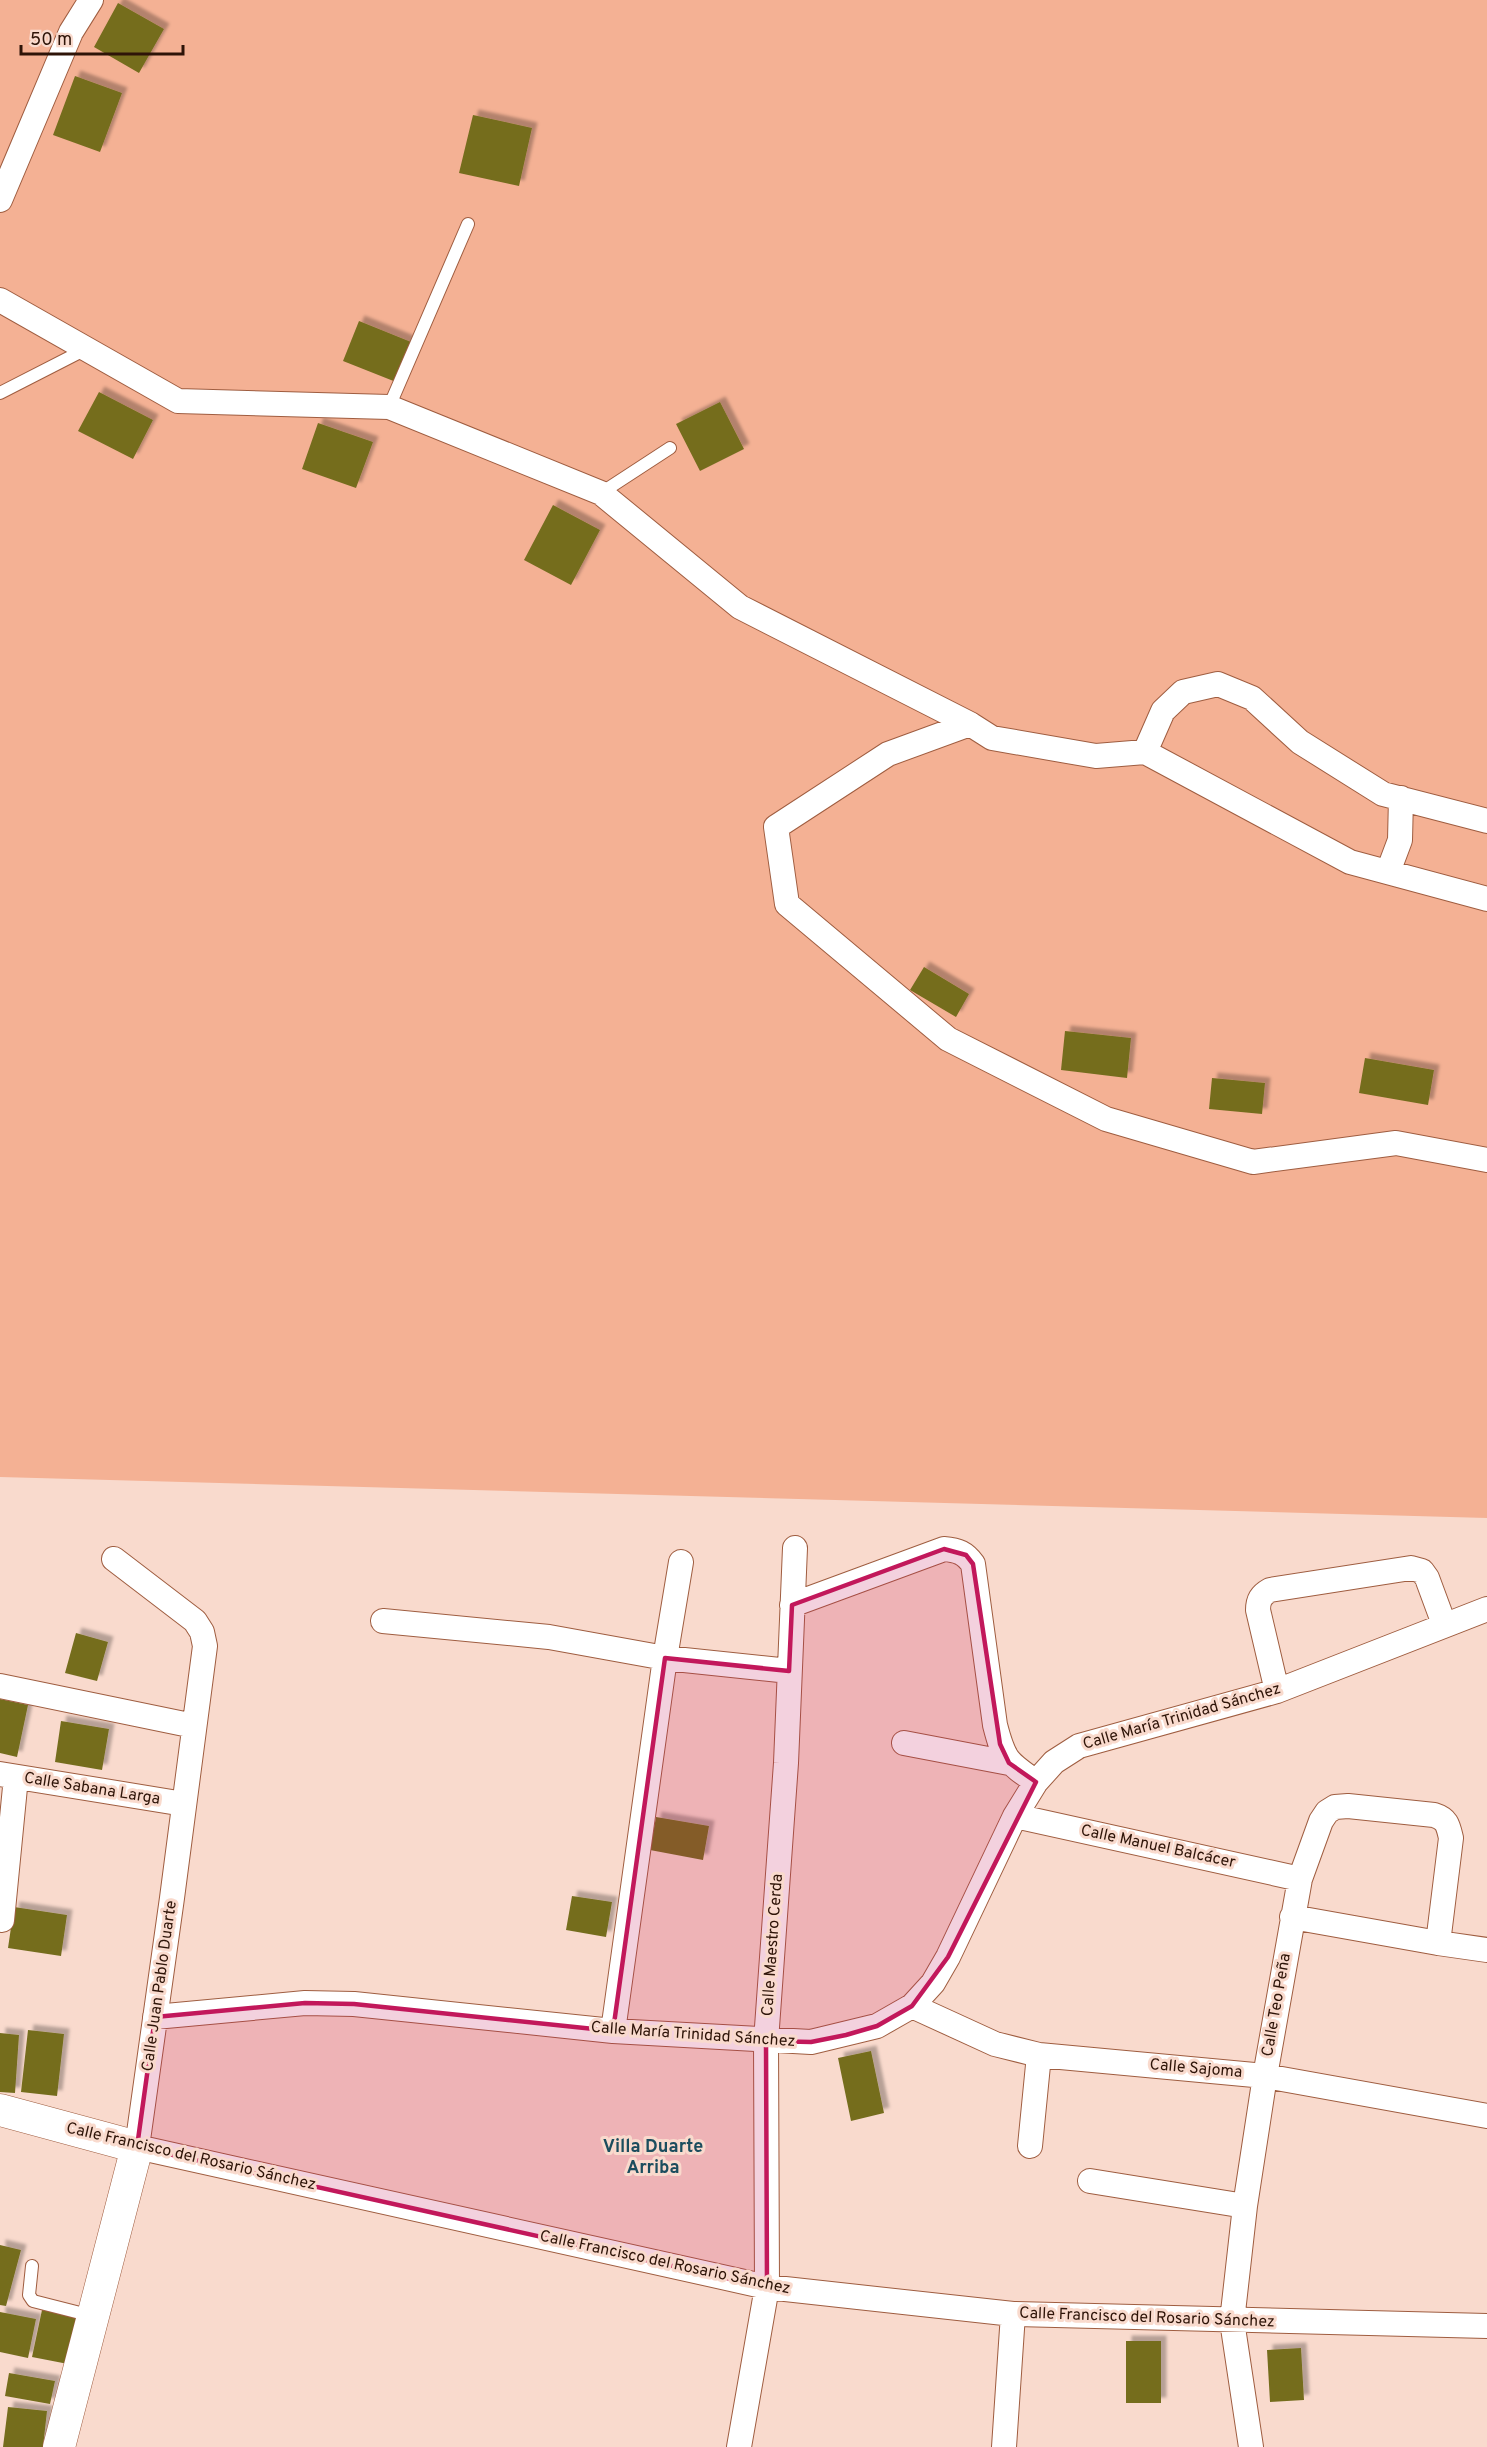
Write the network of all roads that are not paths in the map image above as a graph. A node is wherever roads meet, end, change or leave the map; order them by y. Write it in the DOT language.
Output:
graph roads {
  1 [pos="91,0"];
  2 [pos="0,200"];
  3 [pos="468,224"];
  4 [pos="0,300"];
  5 [pos="86,349"];
  6 [pos="0,393"];
  7 [pos="389,407"];
  8 [pos="670,448"];
  9 [pos="601,493"];
  10 [pos="970,724"];
  11 [pos="1145,752"];
  12 [pos="1401,798"];
  13 [pos="1487,821"];
  14 [pos="1388,872"];
  15 [pos="1487,899"];
  16 [pos="1487,1160"];
  17 [pos="795,1548"];
  18 [pos="114,1559"];
  19 [pos="681,1562"];
  20 [pos="792,1605"];
  21 [pos="1487,1608"];
  22 [pos="383,1622"];
  23 [pos="1444,1624"];
  24 [pos="665,1658"];
  25 [pos="789,1671"];
  26 [pos="0,1686"];
  27 [pos="1277,1691"];
  28 [pos="194,1726"];
  29 [pos="904,1743"];
  30 [pos="1009,1763"];
  31 [pos="8,1775"];
  32 [pos="1036,1782"];
  33 [pos="184,1804"];
  34 [pos="1015,1816"];
  35 [pos="1300,1879"];
  36 [pos="1292,1917"];
  37 [pos="2,1920"];
  38 [pos="1438,1943"];
  39 [pos="1487,1950"];
  40 [pos="912,2006"];
  41 [pos="155,2016"];
  42 [pos="613,2031"];
  43 [pos="766,2041"];
  44 [pos="1039,2055"];
  45 [pos="1265,2076"];
  46 [pos="0,2110"];
  47 [pos="1487,2115"];
  48 [pos="1030,2146"];
  49 [pos="136,2147"];
  50 [pos="1090,2181"];
  51 [pos="1245,2206"];
  52 [pos="32,2266"];
  53 [pos="767,2287"];
  54 [pos="1013,2314"];
  55 [pos="93,2316"];
  56 [pos="1233,2321"];
  57 [pos="1487,2326"];
  58 [pos="59,2447"];
  59 [pos="739,2447"];
  60 [pos="1004,2447"];
  61 [pos="1251,2447"];
  1 -- 2 [label="street"];
  3 -- 7 [label="lane"];
  4 -- 5 [label="street"];
  5 -- 6 [label="lane"];
  5 -- 7 [label="street"];
  7 -- 9 [label="street"];
  8 -- 9 [label="lane"];
  9 -- 10 [label="street"];
  10 -- 11 [label="street"];
  10 -- 16 [label="street"];
  11 -- 12 [label="street"];
  11 -- 14 [label="street"];
  12 -- 13 [label="street"];
  12 -- 14 [label="street"];
  14 -- 15 [label="street"];
  17 -- 20 [label="street, Calle Maestro Cerda"];
  18 -- 28 [label="street, Calle Juan Pablo Duarte"];
  19 -- 24 [label="street"];
  20 -- 25 [label="street, Calle Maestro Cerda"];
  20 -- 30 [label="street"];
  21 -- 23 [label="street, Calle María Trinidad Sánchez"];
  22 -- 24 [label="street"];
  23 -- 27 [label="street, Calle María Trinidad Sánchez"];
  23 -- 27 [label="street"];
  24 -- 25 [label="street"];
  24 -- 42 [label="street"];
  25 -- 43 [label="street, Calle Maestro Cerda"];
  26 -- 28 [label="street"];
  27 -- 32 [label="street, Calle María Trinidad Sánchez"];
  28 -- 33 [label="street, Calle Juan Pablo Duarte"];
  29 -- 30 [label="street"];
  30 -- 32 [label="street"];
  31 -- 33 [label="street, Calle Sabana Larga"];
  31 -- 37 [label="street"];
  32 -- 34 [label="street, Calle María Trinidad Sánchez"];
  33 -- 41 [label="street, Calle Juan Pablo Duarte"];
  34 -- 35 [label="street, Calle Manuel Balcácer"];
  34 -- 40 [label="street, Calle María Trinidad Sánchez"];
  35 -- 36 [label="street, Calle Teo Peña"];
  35 -- 38 [label="street, Calle Teo Peña"];
  36 -- 38 [label="street"];
  36 -- 45 [label="street, Calle Teo Peña"];
  38 -- 39 [label="street"];
  40 -- 43 [label="street, Calle María Trinidad Sánchez"];
  40 -- 44 [label="street, Calle Sajoma"];
  41 -- 42 [label="street, Calle María Trinidad Sánchez"];
  41 -- 49 [label="street, Calle Juan Pablo Duarte"];
  42 -- 43 [label="street, Calle María Trinidad Sánchez"];
  43 -- 53 [label="street, Calle Maestro Cerda"];
  44 -- 45 [label="street, Calle Sajoma"];
  44 -- 48 [label="street"];
  45 -- 47 [label="street, Calle Sajoma"];
  45 -- 51 [label="street, Calle Teo Peña"];
  46 -- 49 [label="street, Calle Francisco del Rosario Sánchez"];
  49 -- 53 [label="street, Calle Francisco del Rosario Sánchez"];
  49 -- 55 [label="street, Calle Juan Pablo Duarte"];
  50 -- 51 [label="street"];
  51 -- 56 [label="street, Calle Teo Peña"];
  52 -- 55 [label="lane"];
  53 -- 54 [label="street, Calle Francisco del Rosario Sánchez"];
  53 -- 59 [label="street, Calle Maestro Cerda"];
  54 -- 56 [label="street, Calle Francisco del Rosario Sánchez"];
  54 -- 60 [label="street"];
  55 -- 58 [label="street, Calle Juan Pablo Duarte"];
  56 -- 57 [label="street, Calle Francisco del Rosario Sánchez"];
  56 -- 61 [label="street, Calle Teo Peña"];
}
